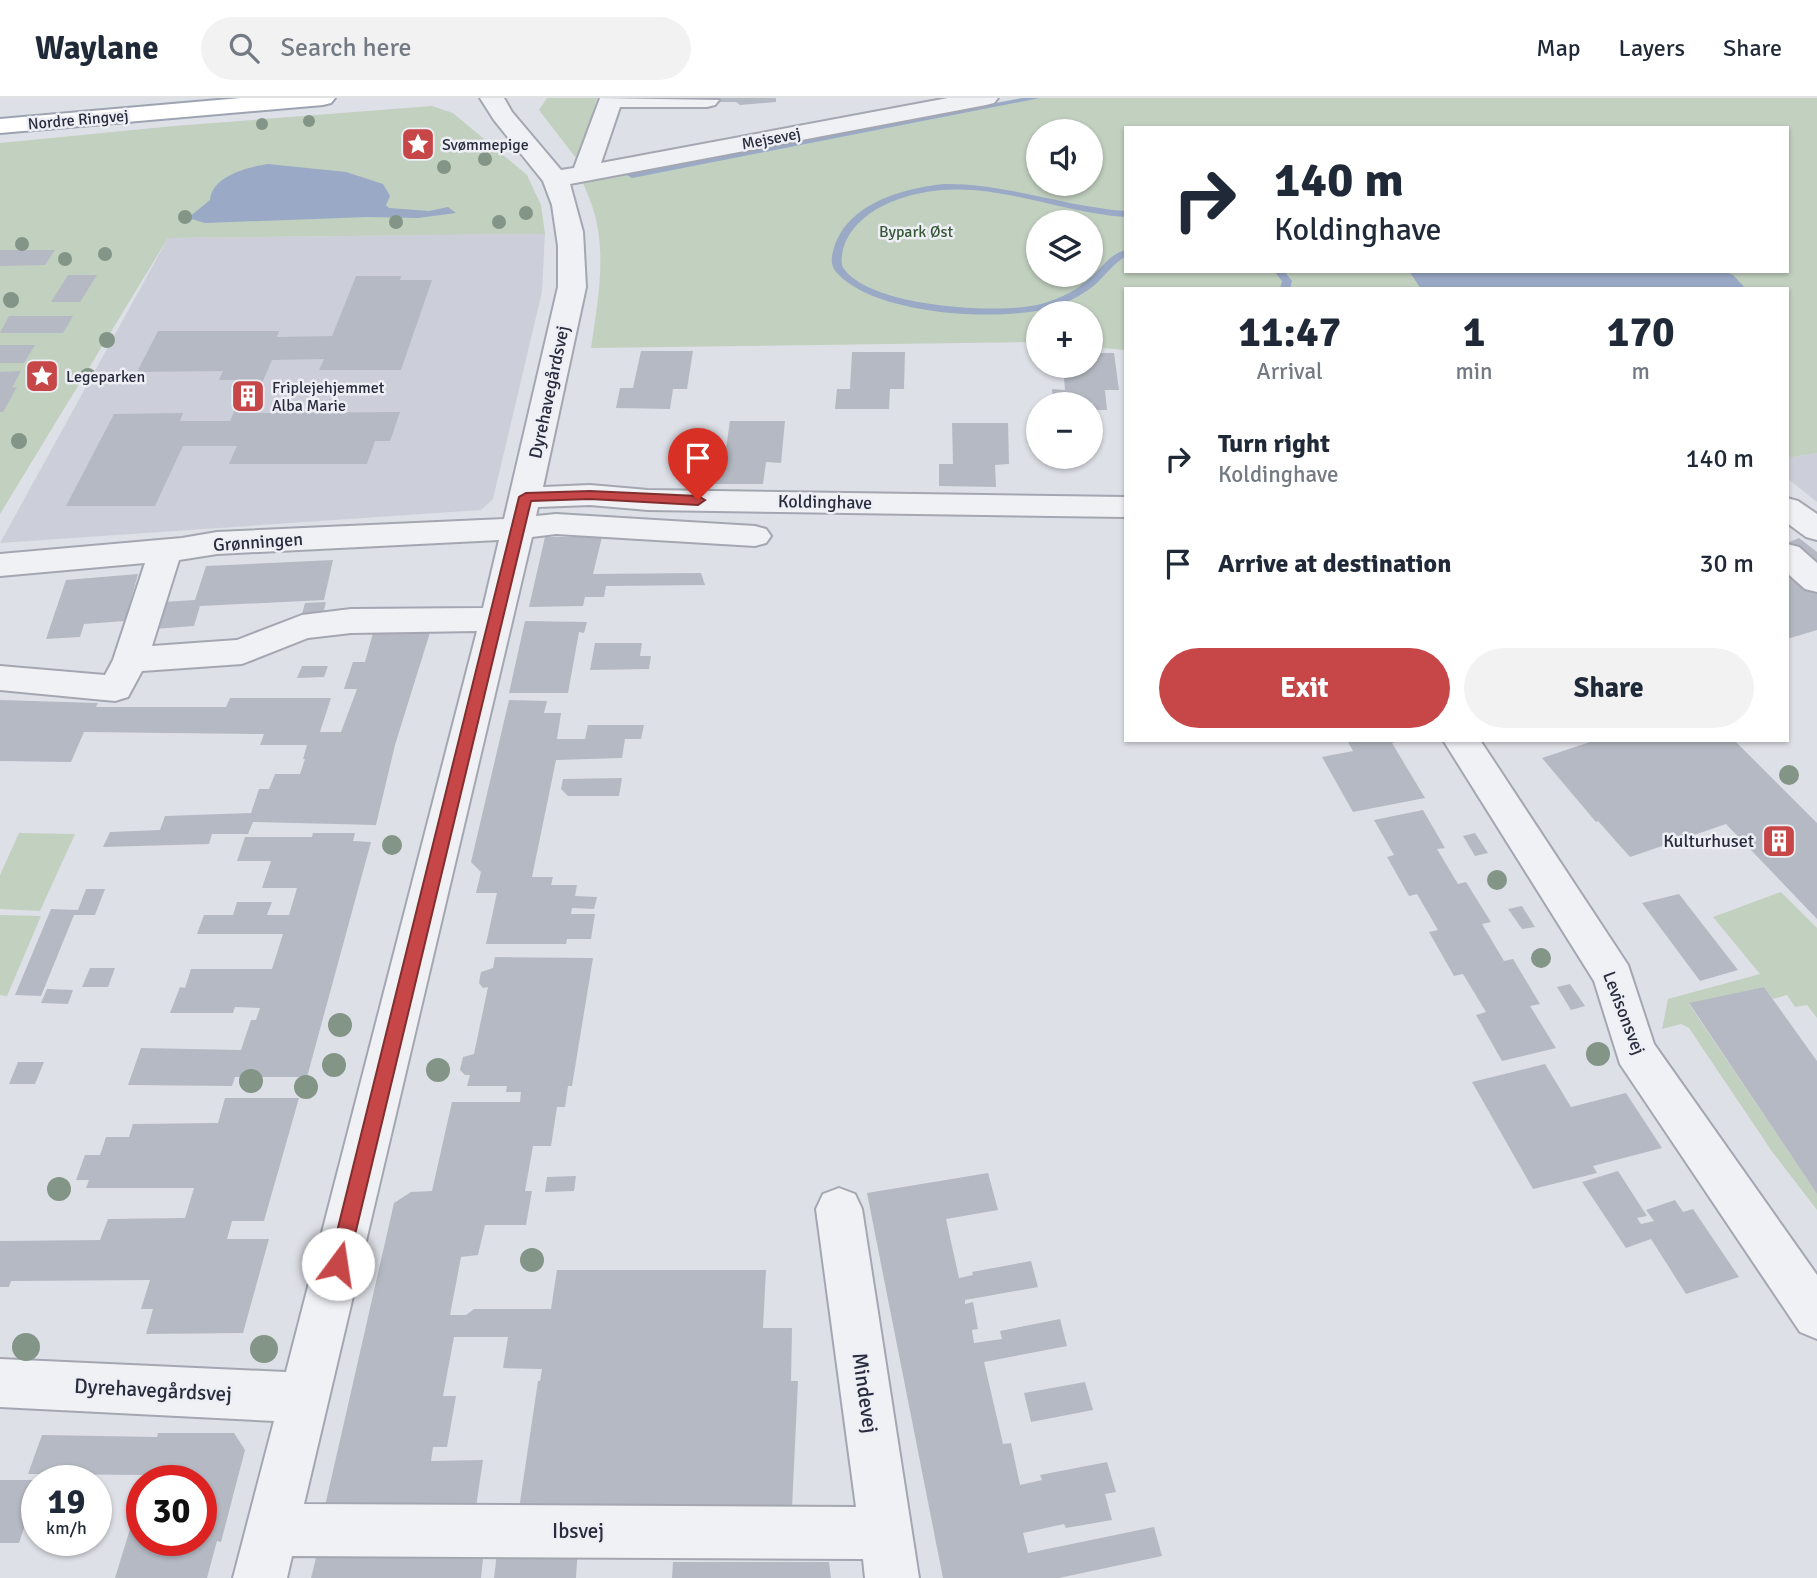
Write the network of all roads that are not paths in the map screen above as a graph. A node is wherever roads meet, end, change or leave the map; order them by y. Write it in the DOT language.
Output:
graph roads {
  1 [pos="323,98"];
  2 [pos="492,98"];
  3 [pos="986,98"];
  4 [pos="707,100"];
  5 [pos="0,127"];
  6 [pos="584,174"];
  7 [pos="555,179"];
  8 [pos="1124,506"];
  9 [pos="1789,509"];
  10 [pos="521,513"];
  11 [pos="1817,530"];
  12 [pos="755,536"];
  13 [pos="165,551"];
  14 [pos="1789,557"];
  15 [pos="0,565"];
  16 [pos="1817,581"];
  17 [pos="497,619"];
  18 [pos="130,660"];
  19 [pos="0,678"];
  20 [pos="1462,742"];
  21 [pos="839,1209"];
  22 [pos="1817,1316"];
  23 [pos="0,1383"];
  24 [pos="305,1398"];
  25 [pos="266,1554"];
  26 [pos="888,1555"];
  1 -- 5 [label="main road, Nordre Ringvej"];
  2 -- 7 [label="street, Dyrehavegårdsvej"];
  3 -- 6 [label="street, Mejsevej"];
  4 -- 6 [label="street"];
  6 -- 7 [label="street, Mejsevej"];
  7 -- 10 [label="street, Dyrehavegårdsvej"];
  8 -- 10 [label="street, Koldinghave"];
  9 -- 11 [label="street"];
  10 -- 12 [label="street"];
  10 -- 13 [label="street, Grønningen"];
  10 -- 17 [label="street, Dyrehavegårdsvej"];
  13 -- 15 [label="street, Grønningen"];
  13 -- 18 [label="street"];
  14 -- 16 [label="street"];
  17 -- 18 [label="street"];
  17 -- 24 [label="street, Dyrehavegårdsvej"];
  18 -- 19 [label="street"];
  20 -- 22 [label="street, Levisonsvej"];
  21 -- 26 [label="street, Mindevej"];
  23 -- 24 [label="street, Dyrehavegårdsvej"];
  24 -- 25 [label="street, Dyrehavegårdsvej"];
  25 -- 26 [label="street, Ibsvej"];
}
